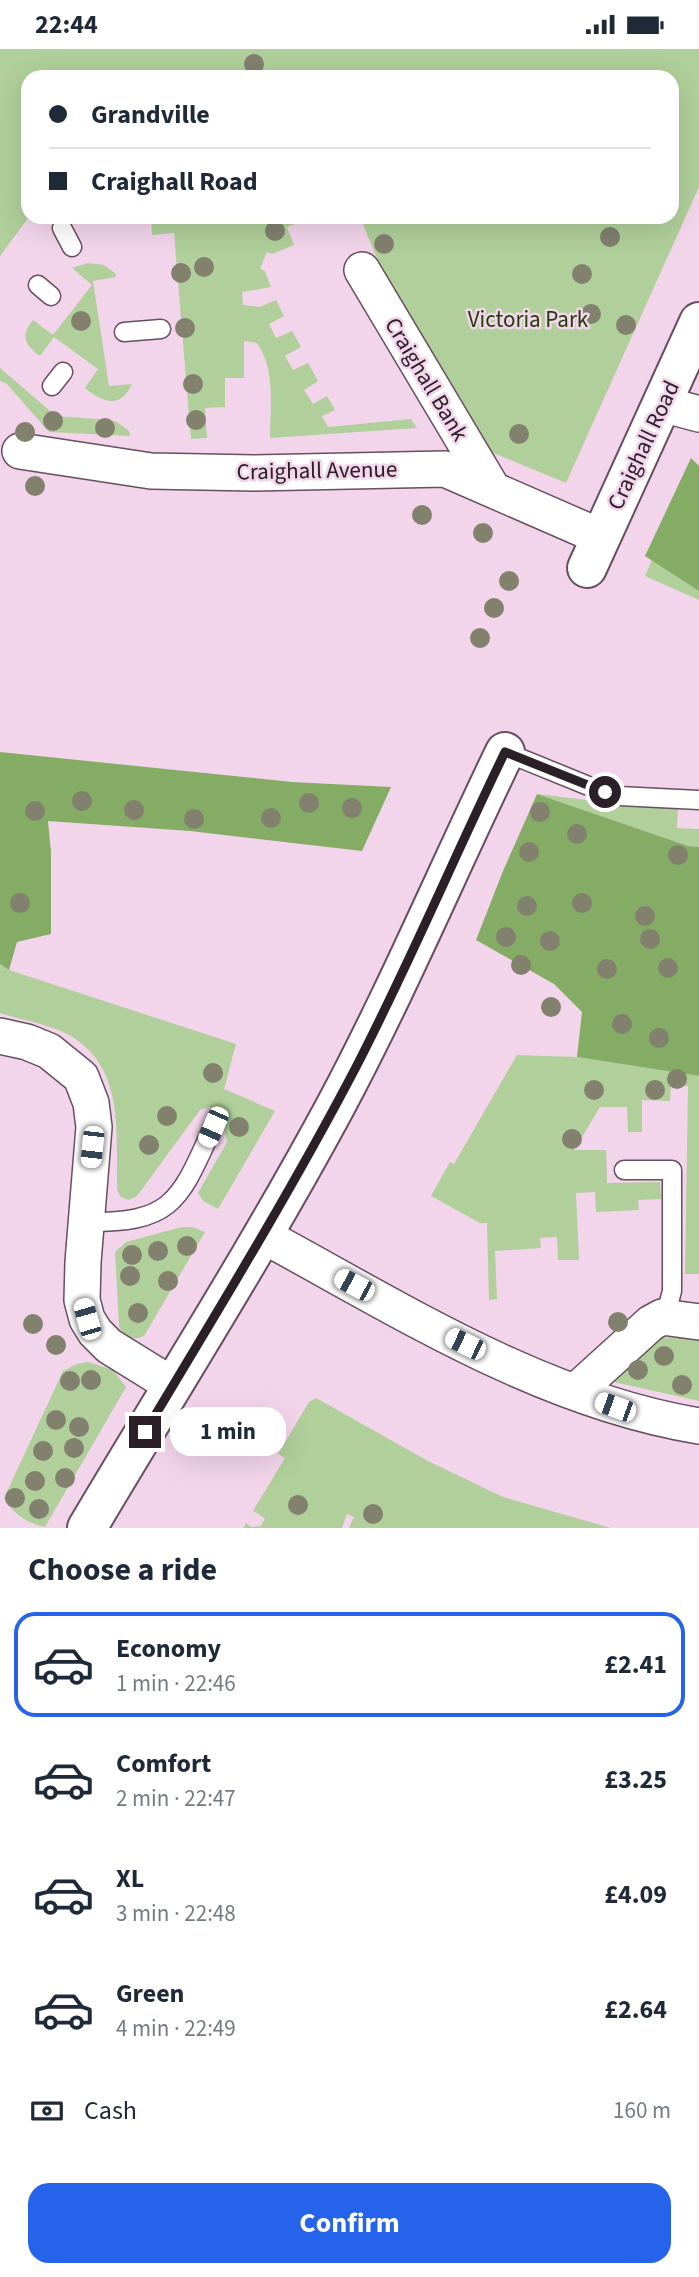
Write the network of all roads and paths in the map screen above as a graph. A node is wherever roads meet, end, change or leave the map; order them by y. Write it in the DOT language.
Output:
graph roads {
  1 [pos="62,228"];
  2 [pos="72,247"];
  3 [pos="362,271"];
  4 [pos="699,322"];
  5 [pos="161,329"];
  6 [pos="124,332"];
  7 [pos="663,404"];
  8 [pos="699,414"];
  9 [pos="10,449"];
  10 [pos="492,488"];
  11 [pos="597,546"];
  12 [pos="505,752"];
  13 [pos="699,800"];
  14 [pos="0,1036"];
  15 [pos="213,1127"];
  16 [pos="624,1170"];
  17 [pos="85,1222"];
  18 [pos="262,1235"];
  19 [pos="662,1317"];
  20 [pos="699,1321"];
  21 [pos="172,1385"];
  22 [pos="575,1392"];
  23 [pos="699,1426"];
  24 [pos="87,1528"];
  1 -- 2 [label="lane"];
  3 -- 10 [label="street, Craighall Bank"];
  4 -- 7 [label="street, Craighall Road"];
  5 -- 6 [label="lane"];
  7 -- 8 [label="street"];
  7 -- 11 [label="street, Craighall Road"];
  9 -- 10 [label="street, Craighall Avenue"];
  10 -- 11 [label="street, Craighall Avenue"];
  12 -- 13 [label="lane"];
  12 -- 18 [label="street"];
  14 -- 17 [label="street"];
  15 -- 17 [label="lane"];
  16 -- 19 [label="lane"];
  17 -- 21 [label="street"];
  18 -- 21 [label="street"];
  18 -- 22 [label="street"];
  19 -- 20 [label="street"];
  19 -- 22 [label="street"];
  21 -- 24 [label="street"];
  22 -- 23 [label="street"];
}
